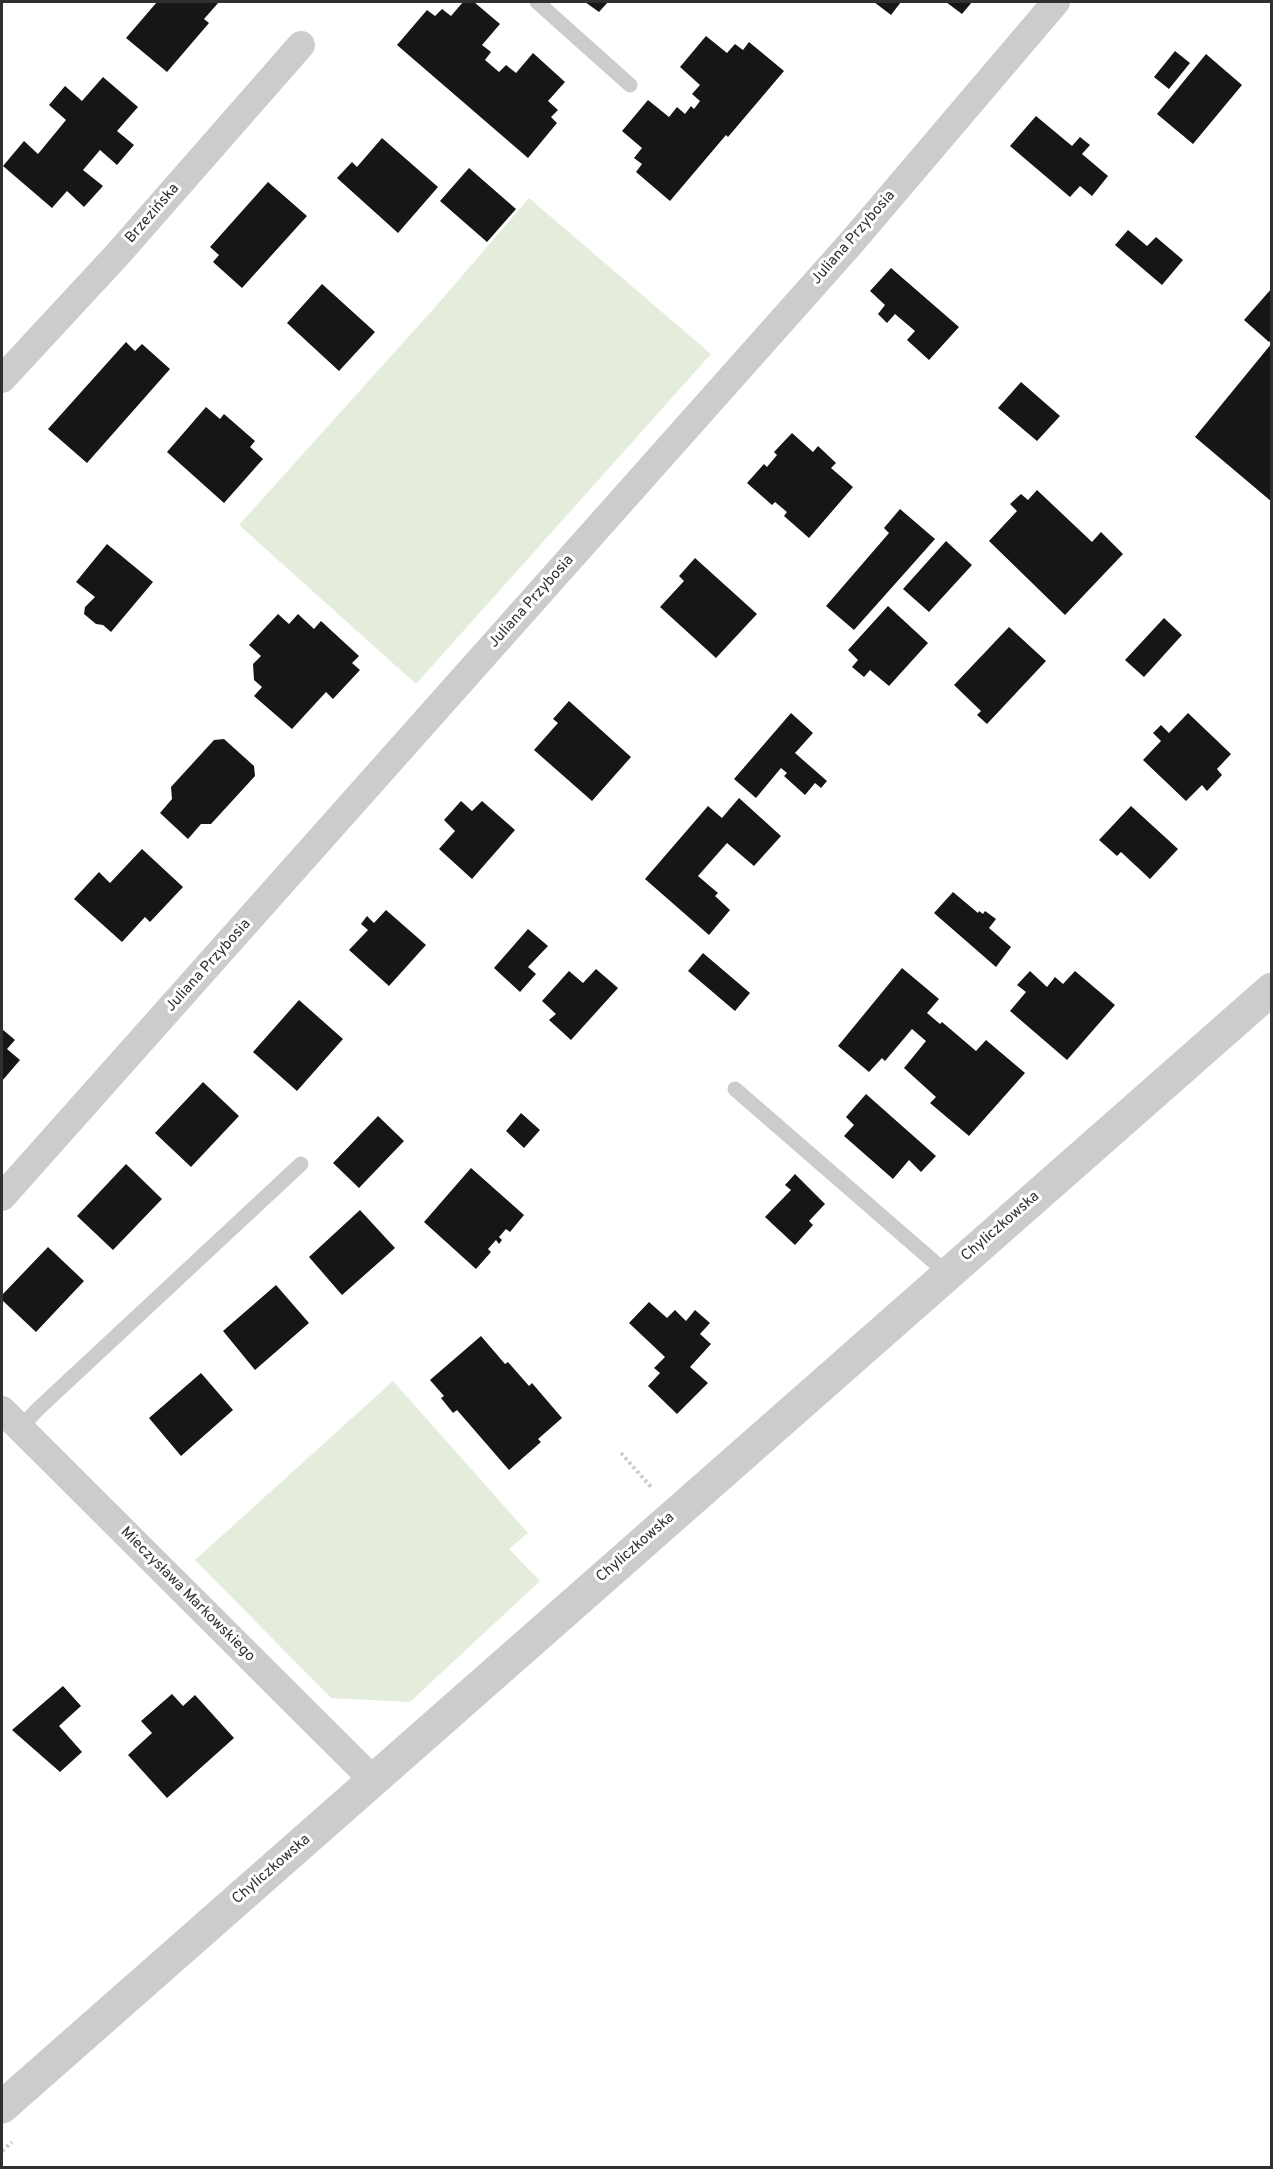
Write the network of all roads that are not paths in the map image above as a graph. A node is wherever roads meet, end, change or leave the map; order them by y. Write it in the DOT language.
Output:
graph roads {
  1 [pos="537,2"];
  2 [pos="1056,2"];
  3 [pos="301,45"];
  4 [pos="630,85"];
  5 [pos="2,380"];
  6 [pos="1272,989"];
  7 [pos="735,1089"];
  8 [pos="301,1164"];
  9 [pos="2,1197"];
  10 [pos="948,1274"];
  11 [pos="10,1419"];
  12 [pos="373,1780"];
  13 [pos="2,2107"];
  1 -- 4 [label="lane"];
  2 -- 9 [label="street, Juliana Przybosia"];
  3 -- 5 [label="street, Brzezińska"];
  6 -- 10 [label="street, Chyliczkowska"];
  7 -- 10 [label="lane"];
  8 -- 11 [label="lane"];
  10 -- 12 [label="street, Chyliczkowska"];
  11 -- 12 [label="street, Mieczysława Markowskiego"];
  12 -- 13 [label="street, Chyliczkowska"];
}
